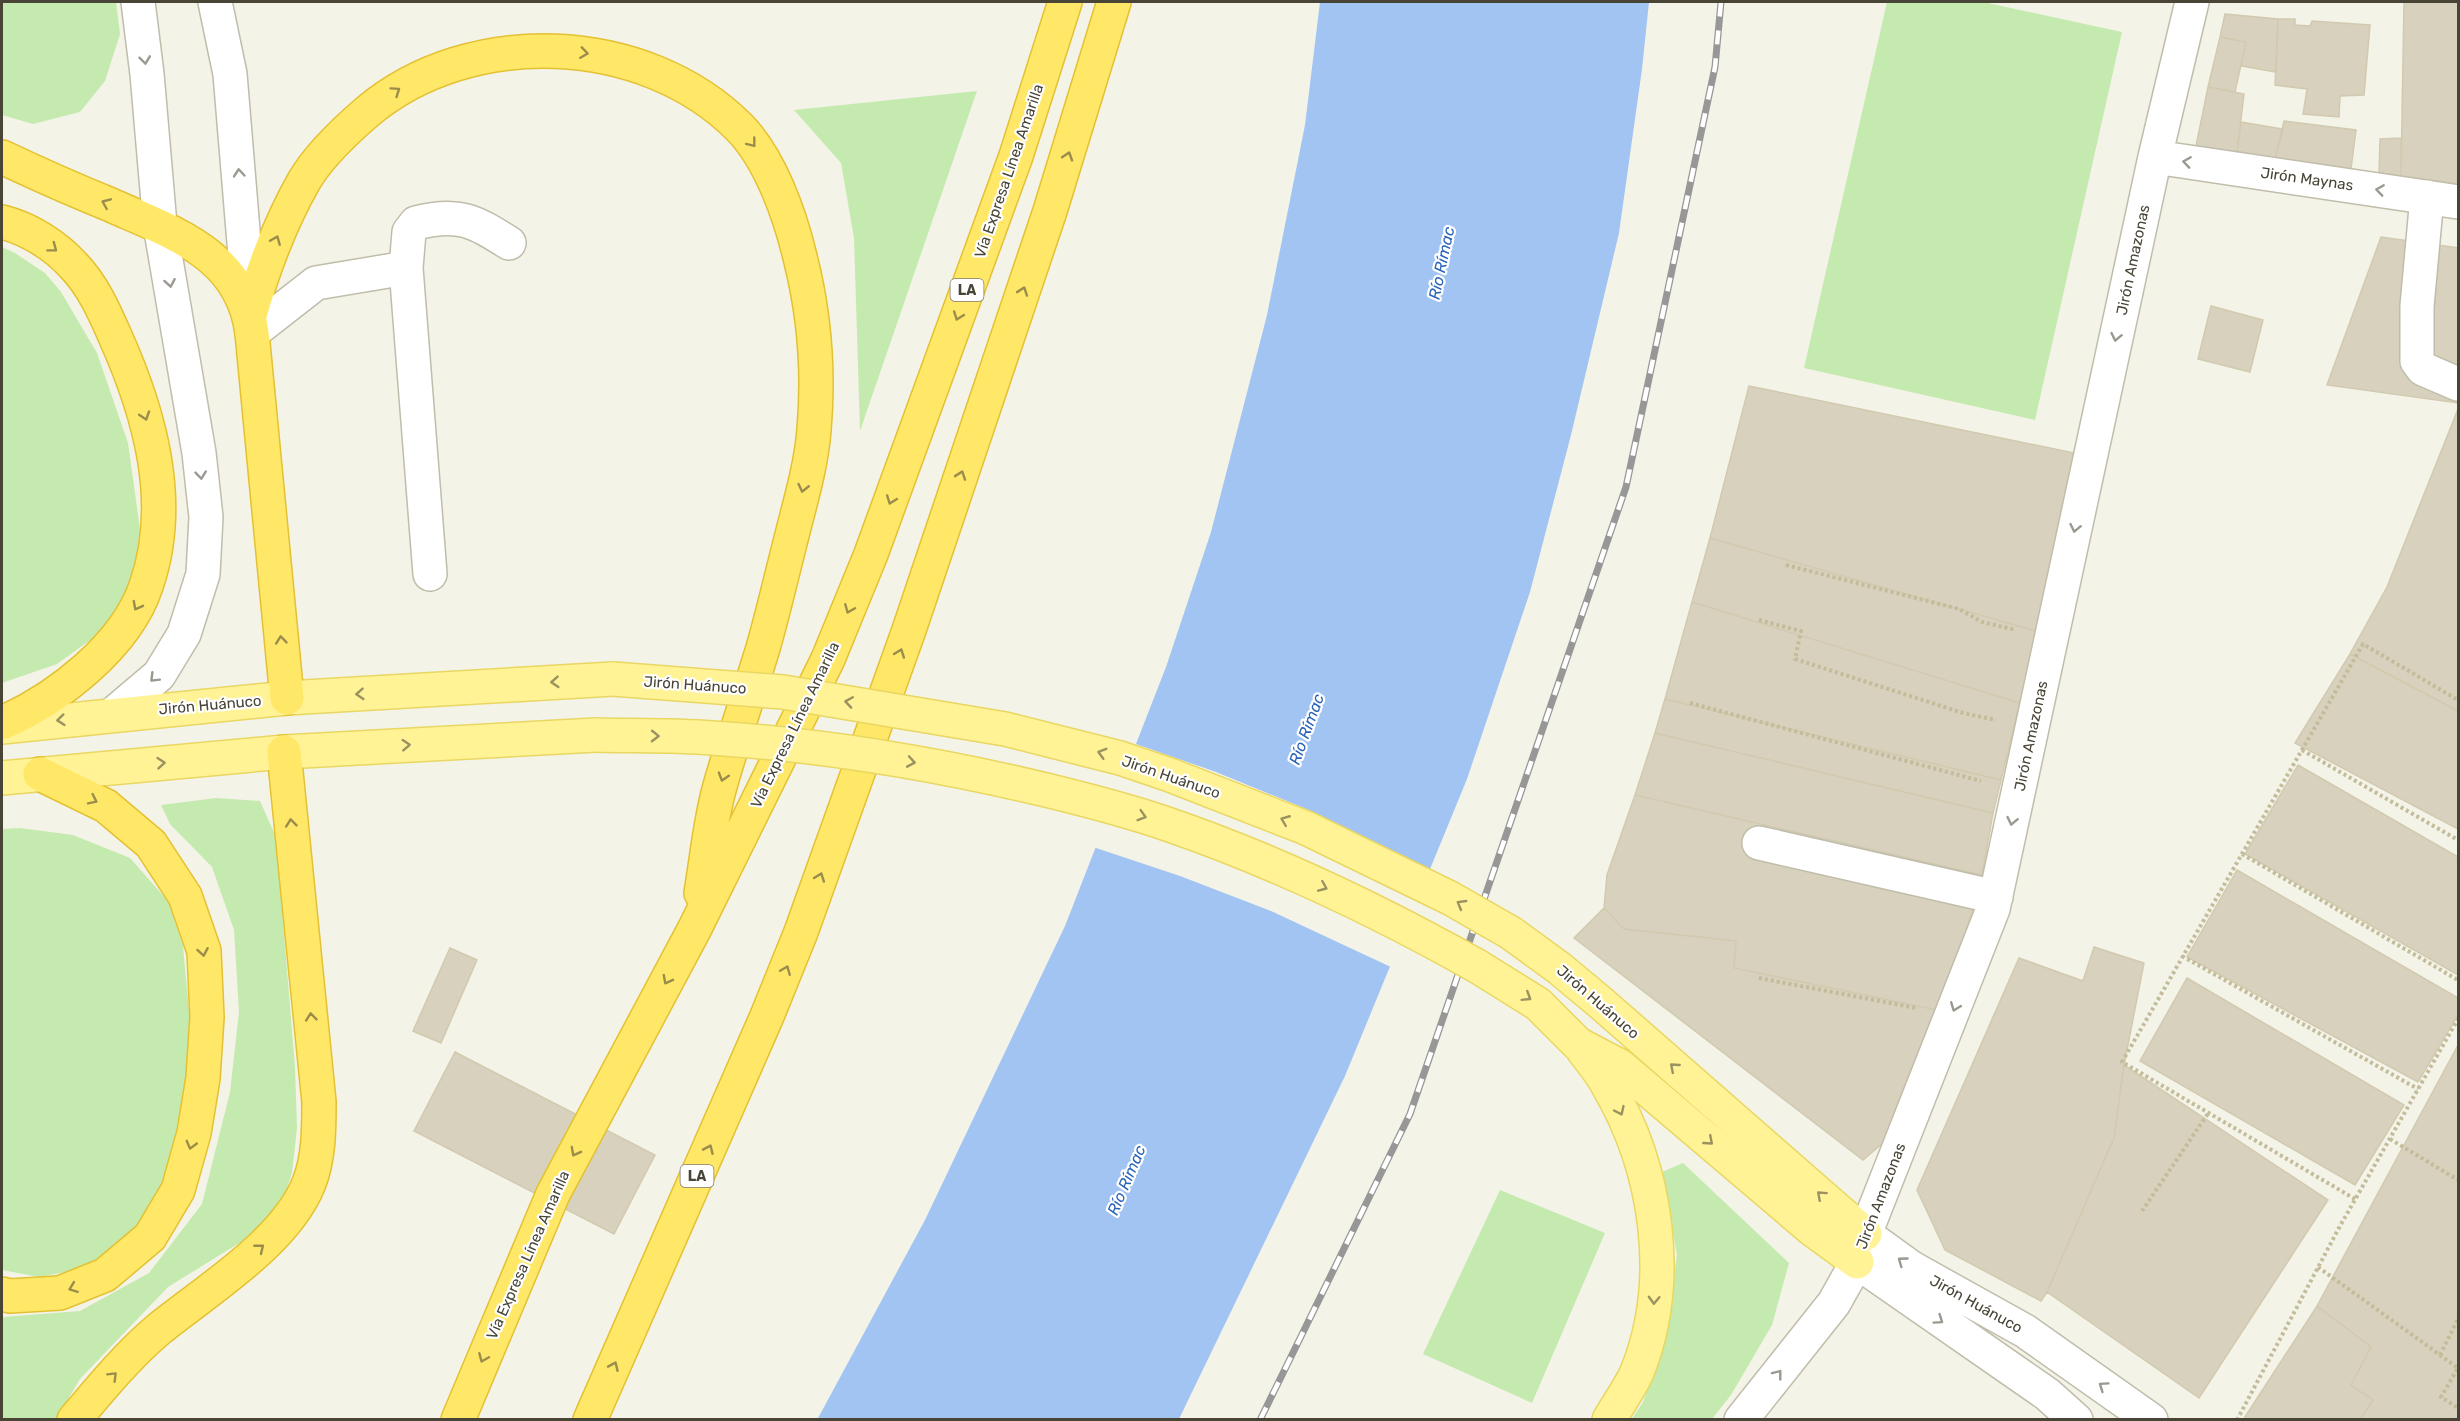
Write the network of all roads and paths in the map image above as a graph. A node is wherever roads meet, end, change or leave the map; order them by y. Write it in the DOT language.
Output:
graph roads {
  1 [pos="138,2"];
  2 [pos="215,2"];
  3 [pos="1065,2"];
  4 [pos="1114,2"];
  5 [pos="2192,2"];
  6 [pos="2,157"];
  7 [pos="2155,157"];
  8 [pos="2443,200"];
  9 [pos="2,222"];
  10 [pos="160,225"];
  11 [pos="509,243"];
  12 [pos="406,268"];
  13 [pos="251,324"];
  14 [pos="2458,384"];
  15 [pos="1786,565"];
  16 [pos="430,574"];
  17 [pos="1759,620"];
  18 [pos="2052,638"];
  19 [pos="287,698"];
  20 [pos="2458,700"];
  21 [pos="1690,703"];
  22 [pos="113,714"];
  23 [pos="2,725"];
  24 [pos="2032,729"];
  25 [pos="2302,750"];
  26 [pos="284,752"];
  27 [pos="40,774"];
  28 [pos="2,778"];
  29 [pos="2019,791"];
  30 [pos="2458,840"];
  31 [pos="1759,843"];
  32 [pos="2242,854"];
  33 [pos="1996,897"];
  34 [pos="695,928"];
  35 [pos="2182,956"];
  36 [pos="1759,978"];
  37 [pos="2458,980"];
  38 [pos="1952,1014"];
  39 [pos="2458,1019"];
  40 [pos="1578,1044"];
  41 [pos="2418,1089"];
  42 [pos="2209,1112"];
  43 [pos="2390,1139"];
  44 [pos="2458,1180"];
  45 [pos="2355,1199"];
  46 [pos="2142,1211"];
  47 [pos="1861,1248"];
  48 [pos="2318,1267"];
  49 [pos="2,1294"];
  50 [pos="2458,1319"];
  51 [pos="2440,1355"];
  52 [pos="2458,1408"];
  53 [pos="74,1419"];
  54 [pos="458,1419"];
  55 [pos="590,1419"];
  56 [pos="1609,1419"];
  57 [pos="1741,1419"];
  58 [pos="2076,1419"];
  59 [pos="2151,1419"];
  60 [pos="2237,1419"];
  1 -- 10 [label="street, one-way"];
  13 -- 2 [label="street, one-way"];
  3 -- 34 [label="highway, Vía Expresa Línea Amarilla / LA, one-way"];
  55 -- 4 [label="highway, LA, one-way"];
  5 -- 7 [label="street, Jirón Amazonas"];
  10 -- 6 [label="highway, one-way"];
  8 -- 7 [label="street, Jirón Maynas, one-way"];
  7 -- 18 [label="street, Jirón Amazonas, one-way"];
  8 -- 14 [label="street"];
  9 -- 23 [label="highway, one-way"];
  10 -- 13 [label="highway"];
  10 -- 22 [label="street, one-way"];
  11 -- 12 [label="street"];
  12 -- 13 [label="street"];
  12 -- 16 [label="street"];
  19 -- 13 [label="highway, one-way"];
  13 -- 34 [label="highway, one-way"];
  15 -- 18 [label="path"];
  17 -- 24 [label="path"];
  18 -- 24 [label="street, Jirón Amazonas"];
  19 -- 22 [label="main road, Jirón Huánuco"];
  47 -- 19 [label="main road, Jirón Huánuco, one-way, bridge"];
  20 -- 25 [label="path"];
  21 -- 29 [label="path"];
  22 -- 23 [label="main road, Jirón Huánuco, one-way"];
  24 -- 29 [label="street, Jirón Amazonas"];
  25 -- 30 [label="path"];
  25 -- 32 [label="path"];
  27 -- 26 [label="main road, Jirón Huánuco, one-way"];
  26 -- 40 [label="main road, Jirón Huánuco, one-way, bridge"];
  53 -- 26 [label="highway, one-way"];
  27 -- 28 [label="main road, Jirón Huánuco"];
  27 -- 49 [label="highway, one-way"];
  29 -- 33 [label="street, Jirón Amazonas, one-way"];
  31 -- 33 [label="street"];
  32 -- 35 [label="path"];
  32 -- 37 [label="path"];
  33 -- 38 [label="street, Jirón Amazonas, one-way"];
  34 -- 54 [label="highway, Vía Expresa Línea Amarilla / LA, one-way"];
  35 -- 41 [label="path"];
  35 -- 42 [label="path"];
  36 -- 38 [label="path"];
  38 -- 47 [label="street, Jirón Amazonas"];
  39 -- 41 [label="path"];
  40 -- 47 [label="main road, Jirón Huánuco, one-way"];
  40 -- 56 [label="main road, one-way"];
  41 -- 43 [label="path"];
  42 -- 45 [label="path"];
  42 -- 46 [label="path"];
  43 -- 44 [label="path"];
  43 -- 45 [label="path"];
  45 -- 48 [label="path"];
  57 -- 47 [label="street, Jirón Amazonas, one-way"];
  47 -- 58 [label="street, Jirón Huánuco, one-way"];
  59 -- 47 [label="street, Jirón Huánuco, one-way"];
  48 -- 51 [label="path"];
  48 -- 60 [label="path"];
  50 -- 51 [label="path"];
  51 -- 52 [label="path"];
}
